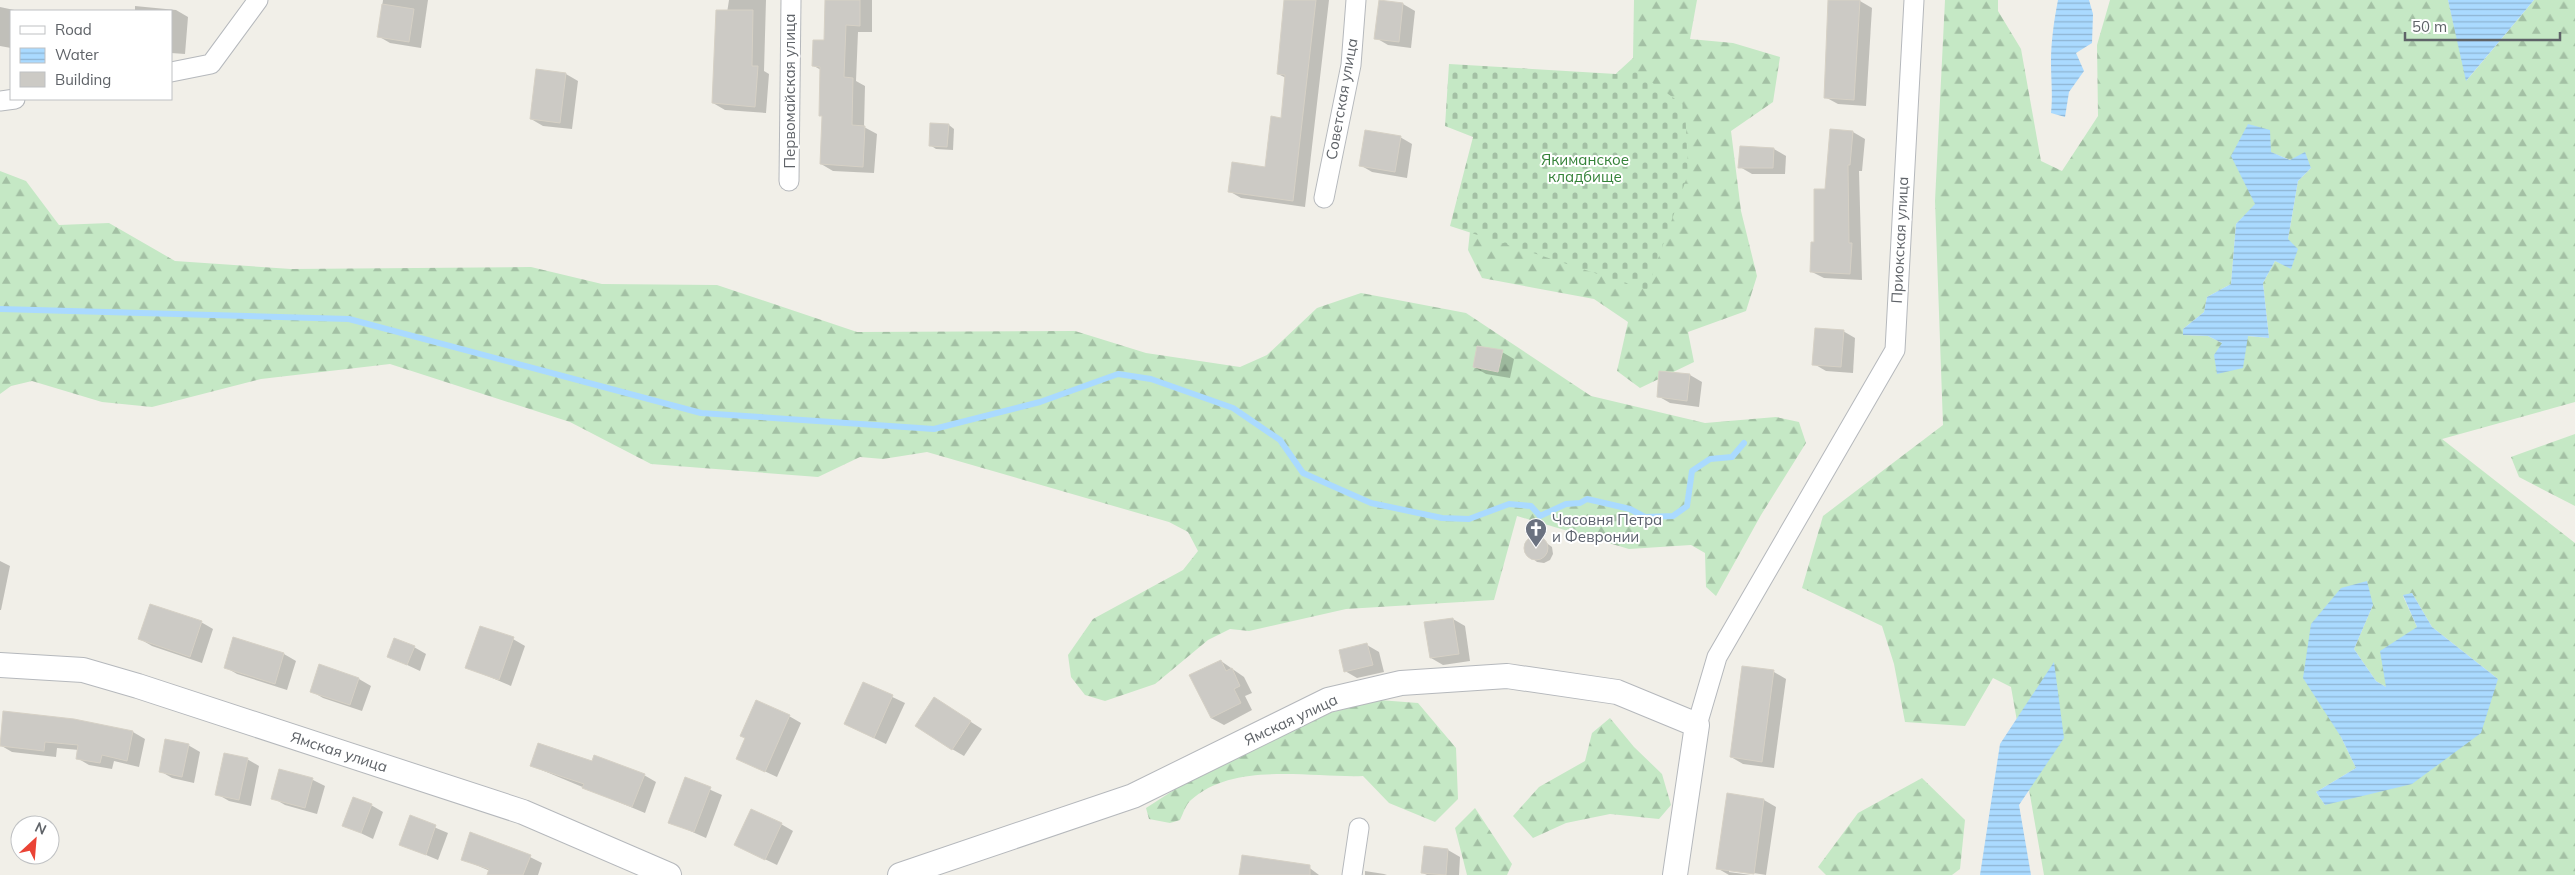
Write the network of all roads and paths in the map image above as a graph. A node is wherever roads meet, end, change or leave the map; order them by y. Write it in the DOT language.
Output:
graph roads {
  1 [pos="258,0"];
  2 [pos="791,0"];
  3 [pos="1356,0"];
  4 [pos="1914,0"];
  5 [pos="172,72"];
  6 [pos="790,181"];
  7 [pos="1324,198"];
  8 [pos="0,665"];
  9 [pos="1697,725"];
  10 [pos="1359,828"];
  11 [pos="669,875"];
  12 [pos="900,875"];
  13 [pos="1352,875"];
  14 [pos="1675,875"];
  1 -- 5 [label="street"];
  2 -- 6 [label="street, Первомайская улица"];
  3 -- 7 [label="street, Советская улица"];
  4 -- 9 [label="street, Приокская улица"];
  8 -- 11 [label="street, Ямская улица"];
  9 -- 12 [label="street, Ямская улица"];
  9 -- 14 [label="street"];
  10 -- 13 [label="street"];
}
